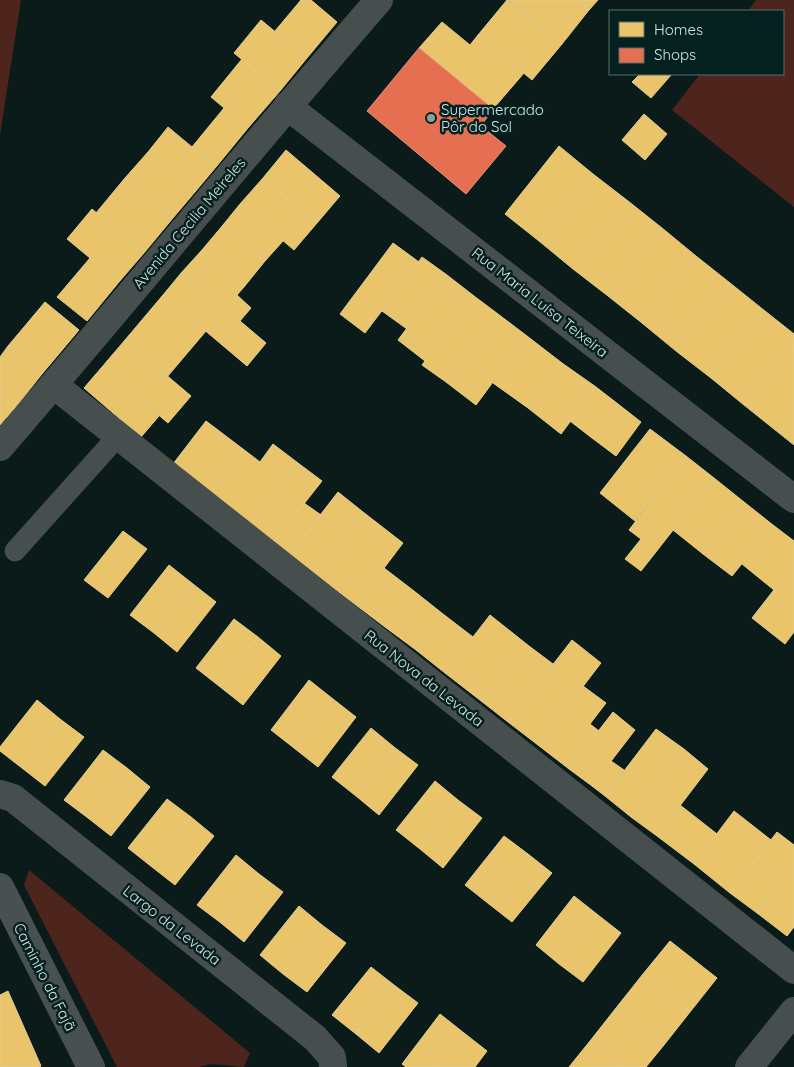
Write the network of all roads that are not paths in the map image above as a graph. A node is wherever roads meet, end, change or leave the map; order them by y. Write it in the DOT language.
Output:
graph roads {
  1 [pos="379,0"];
  2 [pos="287,106"];
  3 [pos="54,385"];
  4 [pos="118,436"];
  5 [pos="0,447"];
  6 [pos="794,499"];
  7 [pos="15,551"];
  8 [pos="0,794"];
  9 [pos="0,887"];
  10 [pos="794,970"];
  11 [pos="794,1011"];
  12 [pos="91,1067"];
  13 [pos="332,1067"];
  14 [pos="749,1067"];
  1 -- 2 [label="street, Avenida Cecilia Meireles"];
  2 -- 3 [label="street, Avenida Cecilia Meireles"];
  2 -- 6 [label="street, Rua Maria Luísa Teixeira"];
  3 -- 4 [label="street, Rua Nova da Levada"];
  3 -- 5 [label="street, Avenida Cecilia Meireles"];
  4 -- 7 [label="lane"];
  4 -- 10 [label="street, Rua Nova da Levada"];
  8 -- 13 [label="street, Largo da Levada"];
  9 -- 12 [label="street, Caminho da Fajã"];
  11 -- 14 [label="street"];
}
